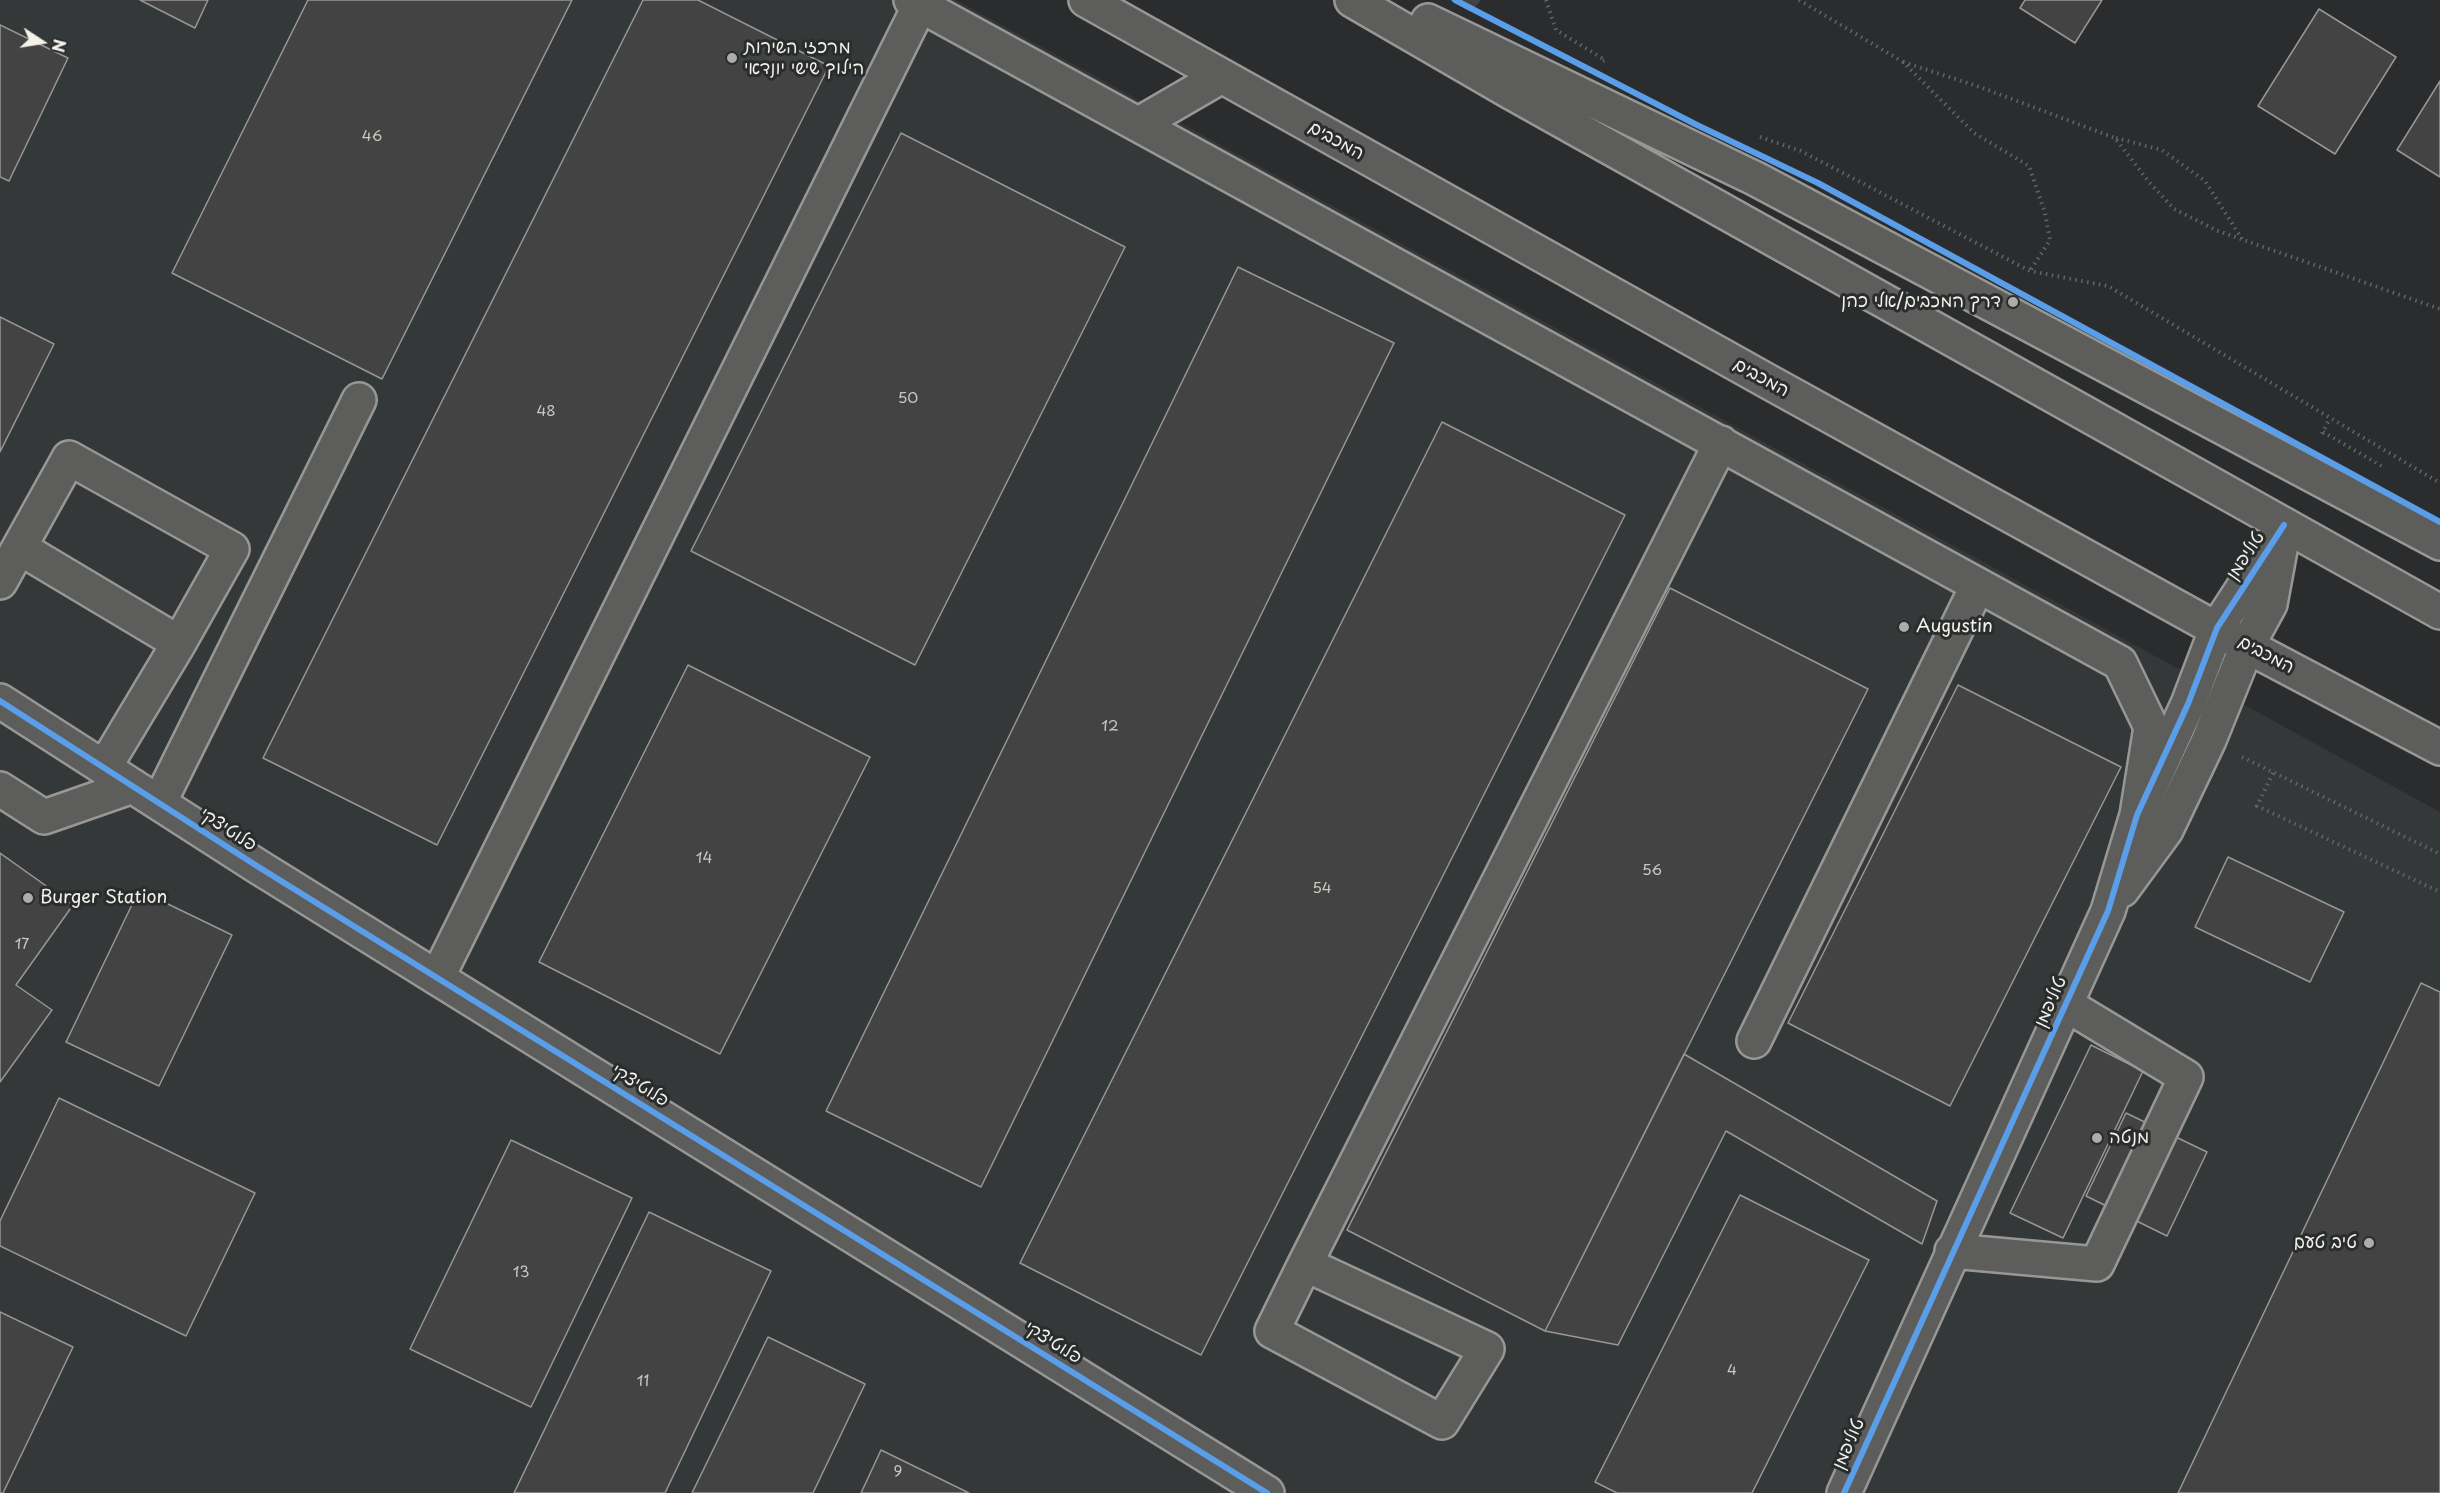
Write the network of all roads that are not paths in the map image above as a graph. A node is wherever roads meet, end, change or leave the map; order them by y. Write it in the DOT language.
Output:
graph roads {
  1 [pos="1086,0"];
  2 [pos="1352,0"];
  3 [pos="1384,0"];
  4 [pos="915,2"];
  5 [pos="1220,77"];
  6 [pos="1139,124"];
  7 [pos="359,400"];
  8 [pos="1721,443"];
  9 [pos="2284,525"];
  10 [pos="2440,543"];
  11 [pos="20,548"];
  12 [pos="0,582"];
  13 [pos="1978,585"];
  14 [pos="2440,612"];
  15 [pos="2217,628"];
  16 [pos="179,643"];
  17 [pos="2247,646"];
  18 [pos="0,701"];
  19 [pos="2440,748"];
  20 [pos="104,768"];
  21 [pos="0,789"];
  22 [pos="146,795"];
  23 [pos="2137,815"];
  24 [pos="2108,911"];
  25 [pos="437,978"];
  26 [pos="2067,1005"];
  27 [pos="1754,1041"];
  28 [pos="1952,1251"];
  29 [pos="1305,1264"];
  30 [pos="1267,1493"];
  31 [pos="1844,1493"];
  1 -- 5 [label="main road, המכבים"];
  2 -- 9 [label="main road"];
  3 -- 10 [label="main road"];
  4 -- 6 [label="main road"];
  4 -- 25 [label="main road"];
  5 -- 6 [label="main road"];
  5 -- 15 [label="main road, המכבים"];
  6 -- 8 [label="main road"];
  7 -- 22 [label="main road"];
  8 -- 13 [label="main road"];
  8 -- 29 [label="main road"];
  9 -- 14 [label="main road"];
  9 -- 15 [label="main road, טוליפמן"];
  9 -- 17 [label="main road, טוליפמן"];
  11 -- 12 [label="main road"];
  11 -- 16 [label="main road"];
  11 -- 16 [label="main road"];
  13 -- 23 [label="main road"];
  13 -- 27 [label="main road"];
  15 -- 17 [label="main road, המכבים"];
  15 -- 23 [label="main road, טוליפמן"];
  16 -- 20 [label="main road"];
  17 -- 19 [label="main road, המכבים"];
  17 -- 24 [label="main road, טוליפמן"];
  18 -- 20 [label="main road, פלוטיצקי"];
  20 -- 22 [label="main road, פלוטיצקי"];
  21 -- 22 [label="main road"];
  22 -- 25 [label="main road, פלוטיצקי"];
  23 -- 24 [label="main road, טוליפמן"];
  24 -- 26 [label="main road, טוליפמן"];
  25 -- 30 [label="main road, פלוטיצקי"];
  26 -- 28 [label="main road, טוליפמן"];
  26 -- 28 [label="main road"];
  28 -- 31 [label="main road, טוליפמן"];
  29 -- 29 [label="main road"];
}
